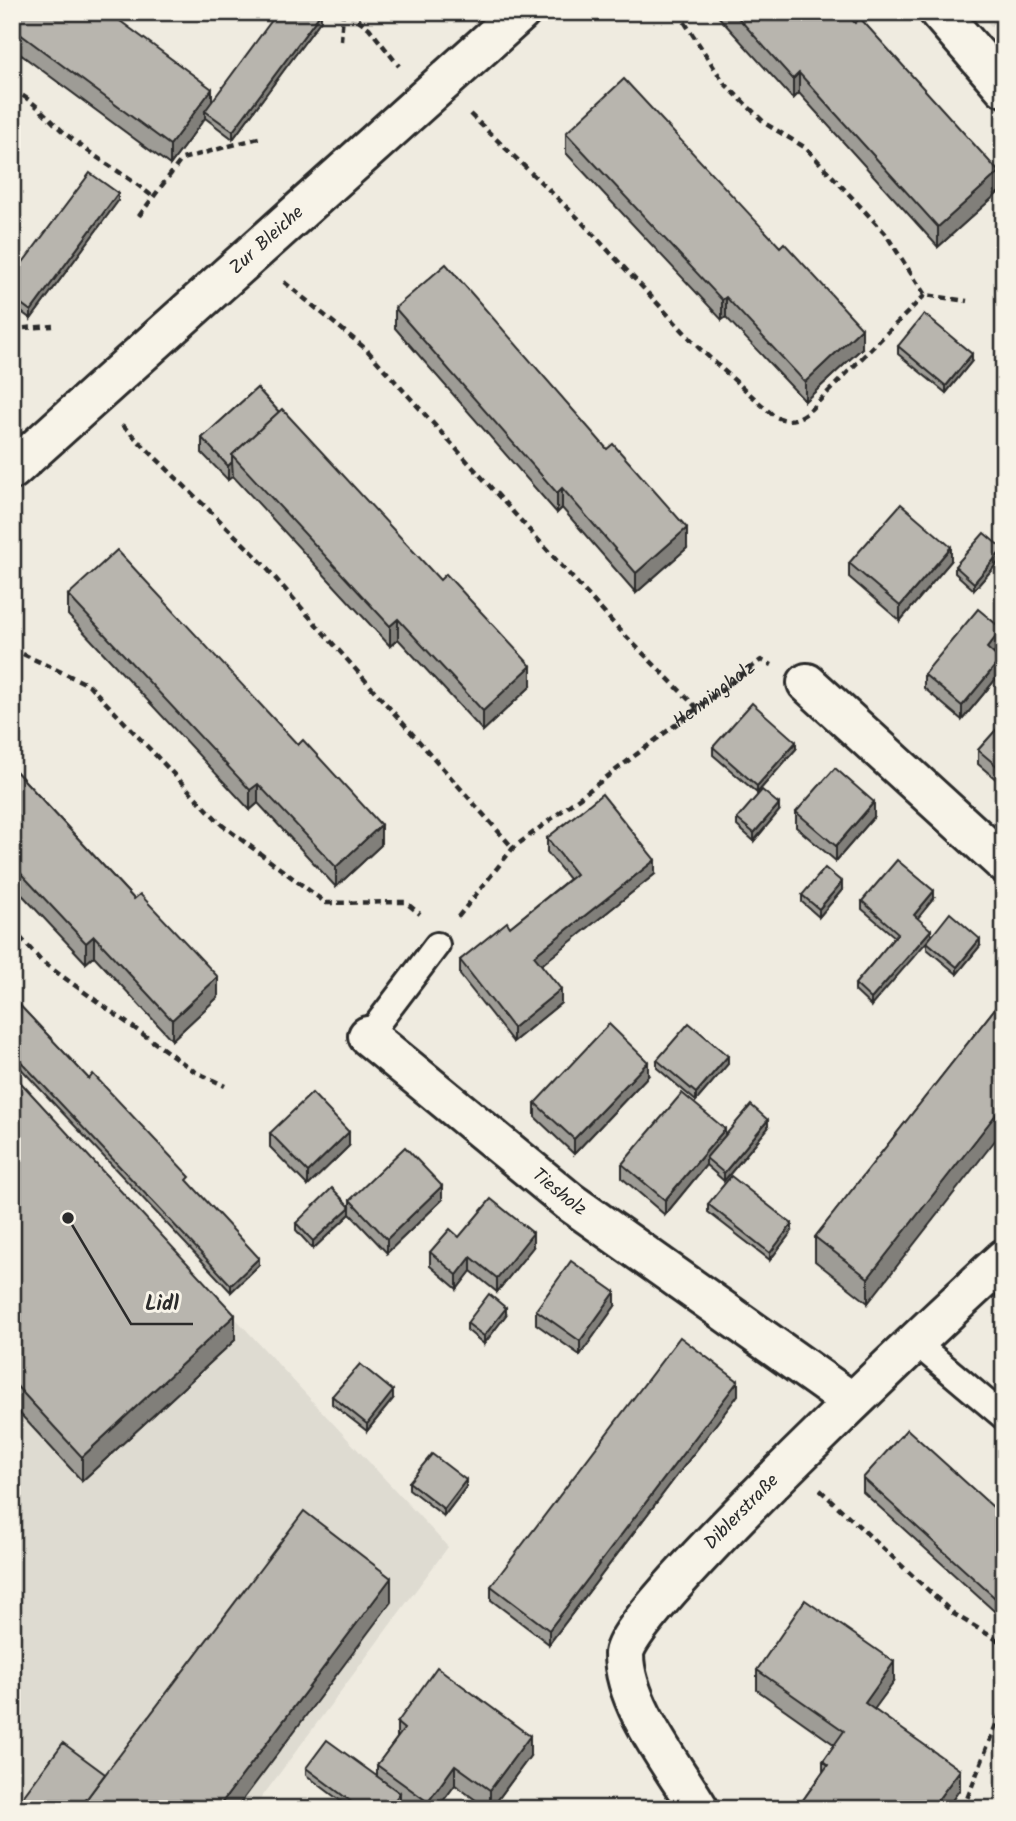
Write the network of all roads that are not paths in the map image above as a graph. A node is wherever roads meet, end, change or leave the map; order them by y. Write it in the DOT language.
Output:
graph roads {
  1 [pos="521,12"];
  2 [pos="939,12"];
  3 [pos="1004,87"];
  4 [pos="12,470"];
  5 [pos="807,683"];
  6 [pos="1004,863"];
  7 [pos="440,940"];
  8 [pos="368,1036"];
  9 [pos="1004,1259"];
  10 [pos="915,1342"];
  11 [pos="852,1402"];
  12 [pos="1004,1417"];
  13 [pos="699,1809"];
  1 -- 4 [label="street, Zur Bleiche"];
  2 -- 3 [label="street"];
  5 -- 6 [label="street"];
  7 -- 8 [label="lane, Tiesholz"];
  8 -- 11 [label="street, Tiesholz"];
  9 -- 10 [label="street, Diblerstraße"];
  10 -- 11 [label="street, Diblerstraße"];
  10 -- 12 [label="lane"];
  11 -- 13 [label="street, Diblerstraße"];
}
